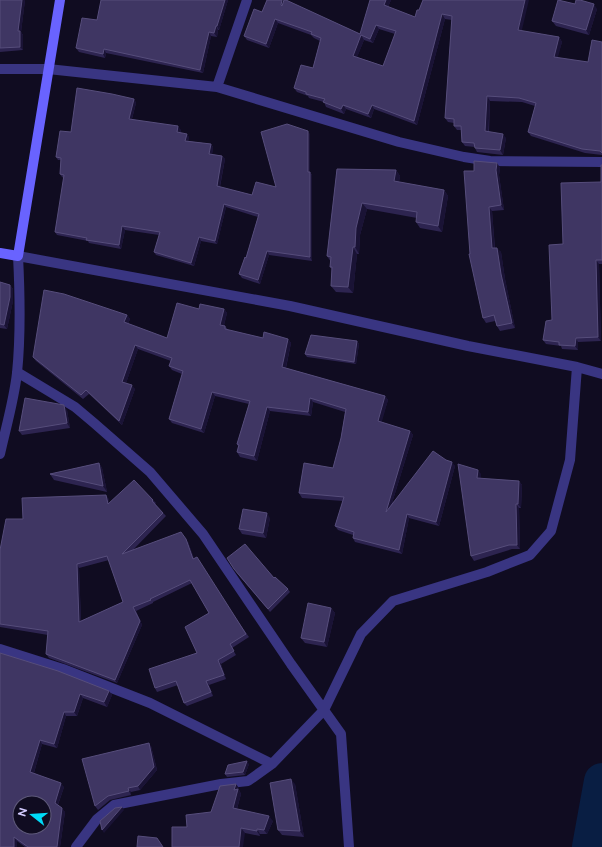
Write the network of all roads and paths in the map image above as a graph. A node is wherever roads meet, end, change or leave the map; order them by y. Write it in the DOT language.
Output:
graph roads {
  1 [pos="60,0"];
  2 [pos="247,0"];
  3 [pos="48,68"];
  4 [pos="0,69"];
  5 [pos="217,87"];
  6 [pos="602,162"];
  7 [pos="0,253"];
  8 [pos="18,256"];
  9 [pos="577,367"];
  10 [pos="17,372"];
  11 [pos="602,374"];
  12 [pos="0,454"];
  13 [pos="0,649"];
  14 [pos="324,710"];
  15 [pos="272,764"];
  16 [pos="346,846"];
  17 [pos="76,847"];
  1 -- 3 [label="street"];
  2 -- 5 [label="street"];
  3 -- 4 [label="street"];
  3 -- 5 [label="street"];
  3 -- 8 [label="street"];
  5 -- 6 [label="street"];
  7 -- 8 [label="street"];
  8 -- 9 [label="street"];
  8 -- 10 [label="street"];
  9 -- 11 [label="street"];
  9 -- 14 [label="street"];
  10 -- 12 [label="street"];
  10 -- 14 [label="street"];
  13 -- 15 [label="street"];
  14 -- 15 [label="street"];
  14 -- 16 [label="street"];
  15 -- 17 [label="street"];
}
